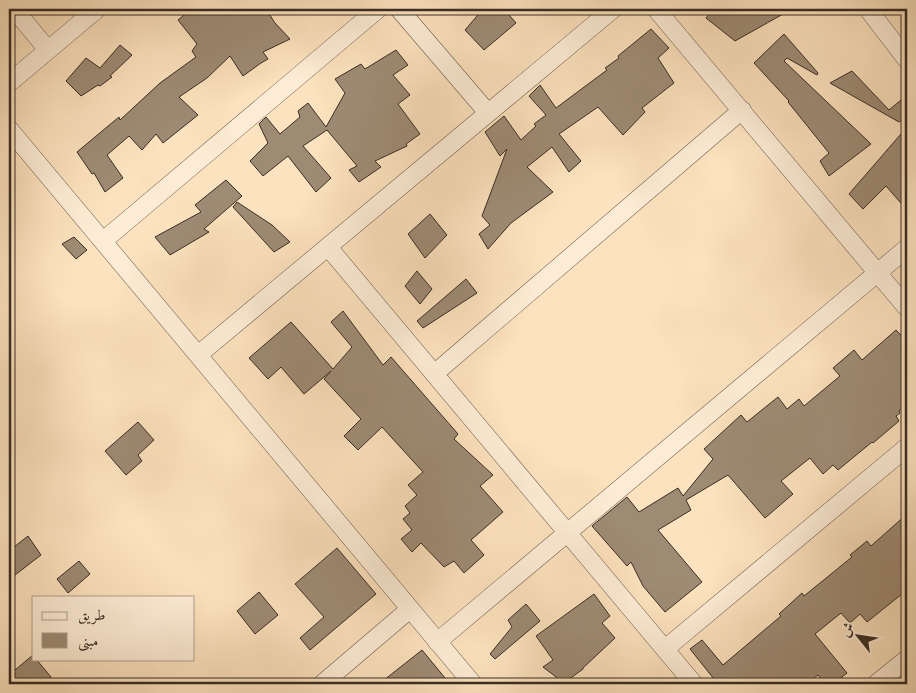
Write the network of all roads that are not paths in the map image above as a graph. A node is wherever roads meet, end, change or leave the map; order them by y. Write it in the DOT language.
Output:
graph roads {
  1 [pos="14,9"];
  2 [pos="97,9"];
  3 [pos="378,9"];
  4 [pos="399,9"];
  5 [pos="612,9"];
  6 [pos="656,9"];
  7 [pos="871,10"];
  8 [pos="48,50"];
  9 [pos="907,60"];
  10 [pos="9,83"];
  11 [pos="742,110"];
  12 [pos="488,113"];
  13 [pos="9,129"];
  14 [pos="103,242"];
  15 [pos="328,247"];
  16 [pos="907,248"];
  17 [pos="879,274"];
  18 [pos="907,308"];
  19 [pos="198,355"];
  20 [pos="434,374"];
  21 [pos="907,447"];
  22 [pos="569,533"];
  23 [pos="410,609"];
  24 [pos="437,642"];
  25 [pos="666,649"];
  26 [pos="907,659"];
  27 [pos="880,683"];
  28 [pos="322,684"];
  29 [pos="473,684"];
  30 [pos="694,684"];
  1 -- 8 [label="street"];
  2 -- 8 [label="street"];
  3 -- 14 [label="street"];
  4 -- 12 [label="street"];
  5 -- 12 [label="street"];
  6 -- 11 [label="street"];
  7 -- 9 [label="street"];
  8 -- 10 [label="street"];
  11 -- 17 [label="street"];
  11 -- 20 [label="street"];
  12 -- 15 [label="street"];
  13 -- 14 [label="street"];
  14 -- 19 [label="street"];
  15 -- 19 [label="street"];
  15 -- 20 [label="street"];
  16 -- 17 [label="street"];
  17 -- 18 [label="street"];
  17 -- 22 [label="street"];
  19 -- 23 [label="street"];
  20 -- 22 [label="street"];
  21 -- 25 [label="street"];
  22 -- 24 [label="street"];
  22 -- 25 [label="street"];
  23 -- 24 [label="street"];
  23 -- 28 [label="street"];
  24 -- 29 [label="street"];
  25 -- 30 [label="street"];
  26 -- 27 [label="street"];
}
